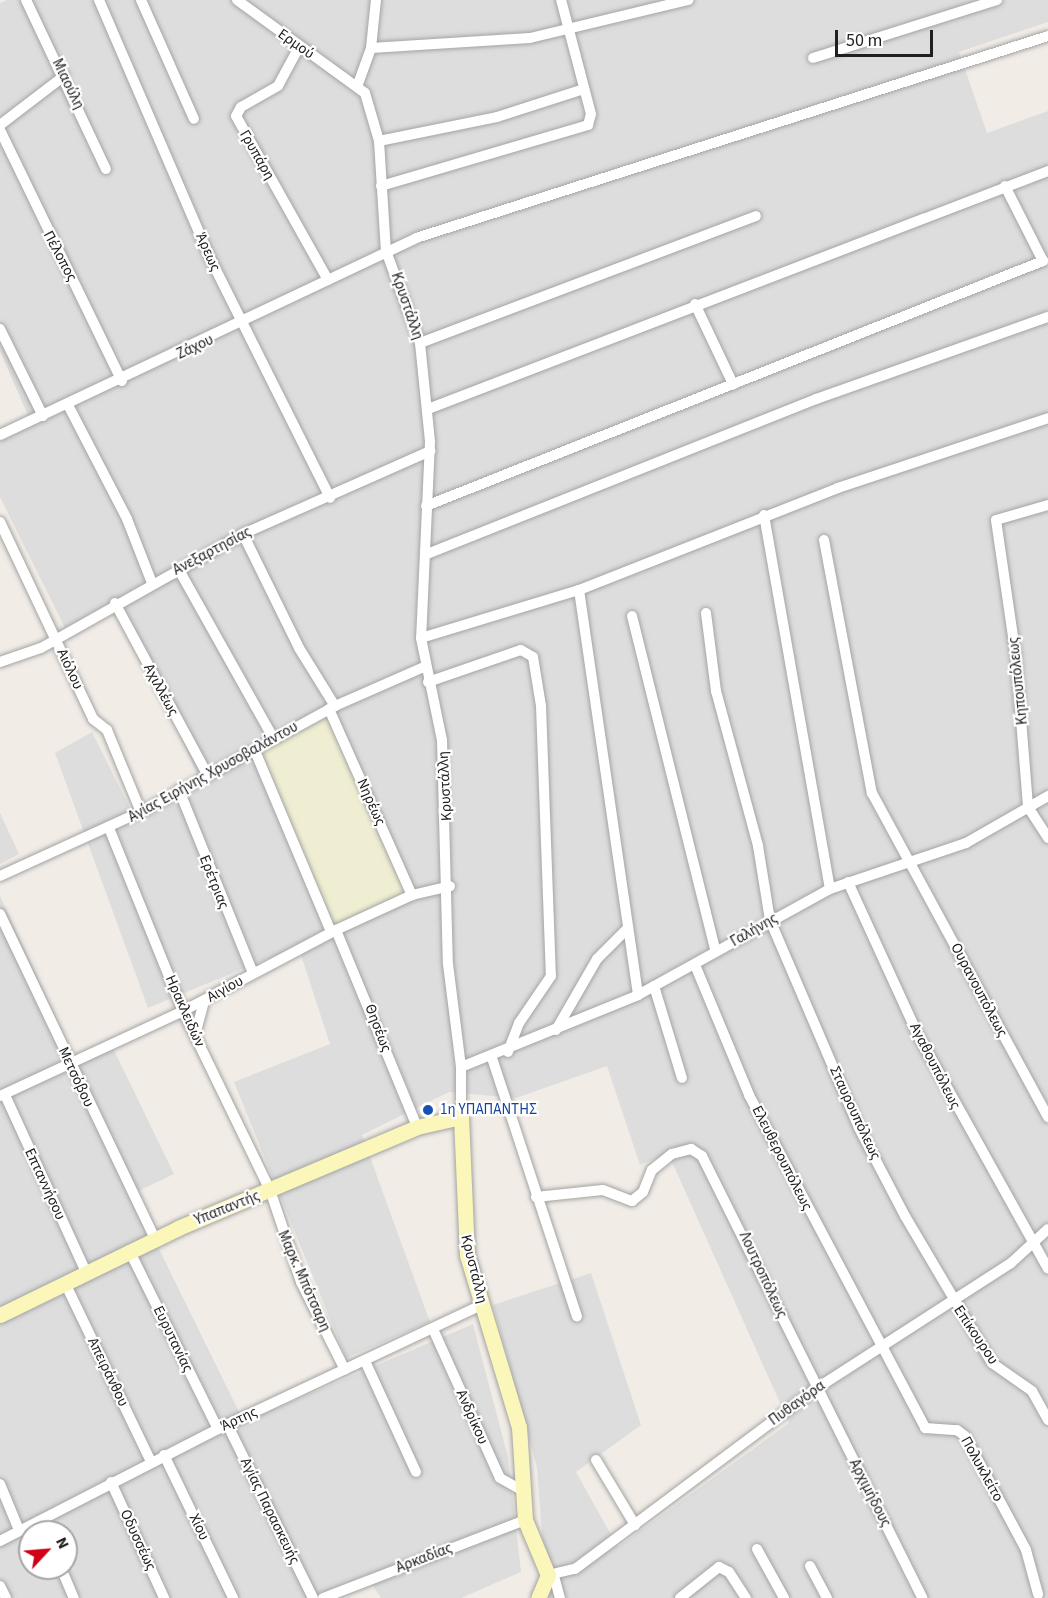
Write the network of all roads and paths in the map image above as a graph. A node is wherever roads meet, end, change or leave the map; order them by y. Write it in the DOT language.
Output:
graph roads {
  1 [pos="26,0"];
  2 [pos="99,0"];
  3 [pos="141,0"];
  4 [pos="237,0"];
  5 [pos="376,0"];
  6 [pos="561,0"];
  7 [pos="688,0"];
  8 [pos="997,0"];
  9 [pos="565,31"];
  10 [pos="1048,36"];
  11 [pos="299,47"];
  12 [pos="370,48"];
  13 [pos="813,58"];
  14 [pos="64,76"];
  15 [pos="358,84"];
  16 [pos="581,90"];
  17 [pos="194,120"];
  18 [pos="0,125"];
  19 [pos="0,130"];
  20 [pos="379,141"];
  21 [pos="106,169"];
  22 [pos="1048,171"];
  23 [pos="381,186"];
  24 [pos="1005,186"];
  25 [pos="756,216"];
  26 [pos="386,251"];
  27 [pos="1046,260"];
  28 [pos="328,280"];
  29 [pos="695,304"];
  30 [pos="1048,317"];
  31 [pos="242,325"];
  32 [pos="0,329"];
  33 [pos="420,343"];
  34 [pos="122,381"];
  35 [pos="733,384"];
  36 [pos="68,405"];
  37 [pos="428,409"];
  38 [pos="43,416"];
  39 [pos="1048,418"];
  40 [pos="0,435"];
  41 [pos="430,451"];
  42 [pos="330,498"];
  43 [pos="1048,505"];
  44 [pos="426,506"];
  45 [pos="764,515"];
  46 [pos="0,522"];
  47 [pos="243,534"];
  48 [pos="824,540"];
  49 [pos="426,554"];
  50 [pos="178,570"];
  51 [pos="152,584"];
  52 [pos="579,590"];
  53 [pos="115,603"];
  54 [pos="706,613"];
  55 [pos="632,616"];
  56 [pos="421,638"];
  57 [pos="56,639"];
  58 [pos="0,662"];
  59 [pos="424,667"];
  60 [pos="428,682"];
  61 [pos="332,707"];
  62 [pos="274,739"];
  63 [pos="255,751"];
  64 [pos="208,776"];
  65 [pos="179,790"];
  66 [pos="1048,796"];
  67 [pos="1028,807"];
  68 [pos="141,812"];
  69 [pos="110,828"];
  70 [pos="1048,838"];
  71 [pos="910,862"];
  72 [pos="0,876"];
  73 [pos="848,882"];
  74 [pos="450,886"];
  75 [pos="830,889"];
  76 [pos="412,896"];
  77 [pos="0,914"];
  78 [pos="770,920"];
  79 [pos="628,928"];
  80 [pos="333,931"];
  81 [pos="717,952"];
  82 [pos="695,965"];
  83 [pos="253,973"];
  84 [pos="654,986"];
  85 [pos="638,995"];
  86 [pos="204,1000"];
  87 [pos="183,1011"];
  88 [pos="556,1031"];
  89 [pos="195,1036"];
  90 [pos="508,1052"];
  91 [pos="492,1058"];
  92 [pos="70,1065"];
  93 [pos="461,1067"];
  94 [pos="682,1078"];
  95 [pos="2,1096"];
  96 [pos="461,1117"];
  97 [pos="1048,1117"];
  98 [pos="417,1127"];
  99 [pos="270,1190"];
  100 [pos="536,1197"];
  101 [pos="1048,1229"];
  102 [pos="155,1239"];
  103 [pos="1034,1245"];
  104 [pos="129,1250"];
  105 [pos="1048,1269"];
  106 [pos="86,1272"];
  107 [pos="65,1282"];
  108 [pos="952,1300"];
  109 [pos="482,1305"];
  110 [pos="0,1315"];
  111 [pos="576,1317"];
  112 [pos="433,1329"];
  113 [pos="881,1346"];
  114 [pos="365,1361"];
  115 [pos="345,1370"];
  116 [pos="814,1390"];
  117 [pos="1048,1420"];
  118 [pos="223,1427"];
  119 [pos="164,1455"];
  120 [pos="596,1460"];
  121 [pos="152,1462"];
  122 [pos="416,1472"];
  123 [pos="111,1482"];
  124 [pos="0,1484"];
  125 [pos="525,1492"];
  126 [pos="41,1520"];
  127 [pos="525,1520"];
  128 [pos="635,1525"];
  129 [pos="18,1528"];
  130 [pos="18,1531"];
  131 [pos="0,1541"];
  132 [pos="757,1549"];
  133 [pos="810,1566"];
  134 [pos="551,1576"];
  135 [pos="66,1580"];
  136 [pos="0,1586"];
  137 [pos="1048,1587"];
  138 [pos="694,1593"];
  139 [pos="1036,1596"];
  140 [pos="6,1598"];
  141 [pos="74,1598"];
  142 [pos="164,1598"];
  143 [pos="233,1598"];
  144 [pos="313,1598"];
  145 [pos="323,1598"];
  146 [pos="538,1598"];
  147 [pos="560,1598"];
  148 [pos="680,1598"];
  149 [pos="746,1598"];
  150 [pos="784,1598"];
  151 [pos="827,1598"];
  152 [pos="922,1598"];
  1 -- 14 [label="street, Μιαούλη"];
  2 -- 31 [label="street, Άρεως"];
  3 -- 17 [label="street"];
  4 -- 11 [label="street, Ερμού"];
  5 -- 12 [label="street"];
  6 -- 9 [label="street"];
  7 -- 9 [label="street"];
  8 -- 13 [label="street"];
  9 -- 12 [label="street"];
  9 -- 16 [label="street"];
  10 -- 26 [label="street, Ζάχου"];
  11 -- 15 [label="street, Ερμού"];
  11 -- 28 [label="street, Γρυπάρη"];
  12 -- 15 [label="street"];
  14 -- 18 [label="street"];
  14 -- 21 [label="street, Μιαούλη"];
  15 -- 20 [label="street, Κρυστάλλη"];
  16 -- 20 [label="street"];
  16 -- 23 [label="street"];
  19 -- 34 [label="street, Πέλοπος"];
  20 -- 23 [label="street, Κρυστάλλη"];
  22 -- 24 [label="street"];
  23 -- 26 [label="street, Κρυστάλλη"];
  24 -- 27 [label="street"];
  24 -- 29 [label="street"];
  25 -- 33 [label="street"];
  26 -- 28 [label="street, Ζάχου"];
  26 -- 33 [label="street, Κρυστάλλη"];
  27 -- 35 [label="street"];
  28 -- 31 [label="street, Ζάχου"];
  29 -- 35 [label="street"];
  29 -- 37 [label="street"];
  30 -- 49 [label="street"];
  31 -- 34 [label="street, Ζάχου"];
  31 -- 42 [label="street, Άρεως"];
  32 -- 38 [label="street"];
  33 -- 37 [label="street, Κρυστάλλη"];
  34 -- 36 [label="street, Ζάχου"];
  35 -- 44 [label="street"];
  36 -- 38 [label="street, Ζάχου"];
  36 -- 51 [label="street"];
  37 -- 41 [label="street, Κρυστάλλη"];
  38 -- 40 [label="street, Ζάχου"];
  39 -- 45 [label="street"];
  41 -- 42 [label="street, Ανεξαρτησίας"];
  41 -- 44 [label="street, Κρυστάλλη"];
  42 -- 47 [label="street, Ανεξαρτησίας"];
  43 -- 67 [label="street, Κηπουπόλεως"];
  44 -- 49 [label="street, Κρυστάλλη"];
  45 -- 52 [label="street"];
  45 -- 75 [label="street"];
  46 -- 57 [label="street, Αιόλου"];
  47 -- 50 [label="street, Ανεξαρτησίας"];
  47 -- 61 [label="street, Νηρέως"];
  48 -- 71 [label="street, Ουρανουπόλεως"];
  49 -- 56 [label="street, Κρυστάλλη"];
  50 -- 51 [label="street, Ανεξαρτησίας"];
  50 -- 62 [label="street"];
  51 -- 53 [label="street, Ανεξαρτησίας"];
  52 -- 56 [label="street"];
  52 -- 79 [label="street"];
  53 -- 57 [label="street, Ανεξαρτησίας"];
  53 -- 64 [label="street, Αχιλλέως"];
  54 -- 78 [label="street, Σταυρουπόλεως"];
  55 -- 81 [label="street"];
  56 -- 59 [label="street, Κρυστάλλη"];
  57 -- 58 [label="street, Ανεξαρτησίας"];
  57 -- 68 [label="street, Αιόλου"];
  59 -- 60 [label="street, Κρυστάλλη"];
  59 -- 61 [label="street, Αγίας Ειρήνης Χρυσοβαλάντου"];
  60 -- 74 [label="street, Κρυστάλλη"];
  60 -- 90 [label="street"];
  61 -- 62 [label="street, Αγίας Ειρήνης Χρυσοβαλάντου"];
  61 -- 76 [label="street, Νηρέως"];
  62 -- 63 [label="street, Αγίας Ειρήνης Χρυσοβαλάντου"];
  63 -- 64 [label="street, Αγίας Ειρήνης Χρυσοβαλάντου"];
  63 -- 80 [label="street, Θησέως"];
  64 -- 65 [label="street, Αγίας Ειρήνης Χρυσοβαλάντου"];
  65 -- 68 [label="street, Αγίας Ειρήνης Χρυσοβαλάντου"];
  65 -- 83 [label="street, Ερέτριας"];
  66 -- 67 [label="street, Γαλήνης"];
  67 -- 70 [label="street, Κηπουπόλεως"];
  67 -- 71 [label="street, Γαλήνης"];
  68 -- 69 [label="street, Αγίας Ειρήνης Χρυσοβαλάντου"];
  69 -- 72 [label="street, Αγίας Ειρήνης Χρυσοβαλάντου"];
  69 -- 87 [label="street, Ηρακλειδών"];
  71 -- 73 [label="street, Γαλήνης"];
  71 -- 97 [label="street, Ουρανουπόλεως"];
  73 -- 75 [label="street, Γαλήνης"];
  73 -- 103 [label="street, Αγαθουπόλεως"];
  74 -- 76 [label="street, Αιγίου"];
  74 -- 93 [label="street, Κρυστάλλη"];
  75 -- 78 [label="street, Γαλήνης"];
  76 -- 80 [label="street, Αιγίου"];
  77 -- 92 [label="street, Μετσόβου"];
  78 -- 81 [label="street, Γαλήνης"];
  78 -- 108 [label="street, Σταυρουπόλεως"];
  79 -- 85 [label="street"];
  79 -- 88 [label="street"];
  80 -- 83 [label="street, Αιγίου"];
  80 -- 98 [label="street, Θησέως"];
  81 -- 82 [label="street, Γαλήνης"];
  82 -- 84 [label="street, Γαλήνης"];
  82 -- 113 [label="street, Ελευθερουπόλεως"];
  83 -- 86 [label="street, Αιγίου"];
  84 -- 85 [label="street, Γαλήνης"];
  84 -- 94 [label="street"];
  85 -- 88 [label="street, Γαλήνης"];
  86 -- 87 [label="street, Αιγίου"];
  86 -- 89 [label="street"];
  87 -- 89 [label="street, Ηρακλειδών"];
  87 -- 92 [label="street, Αιγίου"];
  88 -- 90 [label="street, Γαλήνης"];
  89 -- 99 [label="street, Ηρακλειδών"];
  90 -- 91 [label="street, Γαλήνης"];
  91 -- 93 [label="street, Γαλήνης"];
  91 -- 100 [label="street"];
  92 -- 95 [label="street, Αιγίου"];
  92 -- 102 [label="street, Μετσόβου"];
  93 -- 96 [label="street, Κρυστάλλη"];
  95 -- 106 [label="street, Επταννήσου"];
  96 -- 98 [label="street, Υπαπαντής"];
  96 -- 109 [label="street, Κρυστάλλη"];
  98 -- 99 [label="street, Υπαπαντής"];
  99 -- 102 [label="street, Υπαπαντής"];
  99 -- 115 [label="street, Μαρκ. Μπότσαρη"];
  100 -- 111 [label="street"];
  100 -- 116 [label="street, Λουτροπόλεως"];
  101 -- 103 [label="street, Πυθαγόρα"];
  102 -- 104 [label="street, Υπαπαντής"];
  103 -- 105 [label="street, Αγαθουπόλεως"];
  103 -- 108 [label="street, Πυθαγόρα"];
  104 -- 106 [label="street, Υπαπαντής"];
  104 -- 118 [label="street, Ευρυτανίας"];
  106 -- 107 [label="street, Υπαπαντής"];
  107 -- 110 [label="street, Υπαπαντής"];
  107 -- 121 [label="street, Απειράνθου"];
  108 -- 113 [label="street, Πυθαγόρα"];
  108 -- 117 [label="street, Επίκουρου"];
  109 -- 112 [label="street, Άρτης"];
  109 -- 125 [label="street, Κρυστάλλη"];
  112 -- 114 [label="street, Άρτης"];
  112 -- 125 [label="street, Ανδρίκου"];
  113 -- 116 [label="street, Πυθαγόρα"];
  113 -- 139 [label="street, Πολυκλείτο"];
  114 -- 115 [label="street, Άρτης"];
  114 -- 122 [label="street"];
  115 -- 118 [label="street, Άρτης"];
  116 -- 128 [label="street, Πυθαγόρα"];
  116 -- 152 [label="street, Αρχιμήδους"];
  118 -- 119 [label="street, Άρτης"];
  118 -- 144 [label="street, Αγίας Παρασκευής"];
  119 -- 121 [label="street, Άρτης"];
  119 -- 143 [label="street, Χίου"];
  120 -- 128 [label="street"];
  121 -- 123 [label="street, Άρτης"];
  123 -- 126 [label="street, Άρτης"];
  123 -- 142 [label="street, Οδυσσέως"];
  124 -- 129 [label="street"];
  125 -- 127 [label="street, Κρυστάλλη"];
  127 -- 134 [label="street, Κρυστάλλη"];
  127 -- 145 [label="street, Αρκαδίας"];
  128 -- 134 [label="street, Πυθαγόρα"];
  130 -- 131 [label="street, Άρτης"];
  132 -- 150 [label="street"];
  133 -- 151 [label="street"];
  134 -- 146 [label="street"];
  134 -- 147 [label="street"];
  135 -- 141 [label="street"];
  136 -- 140 [label="street"];
  137 -- 139 [label="street"];
  138 -- 148 [label="street"];
  138 -- 149 [label="street"];
}
